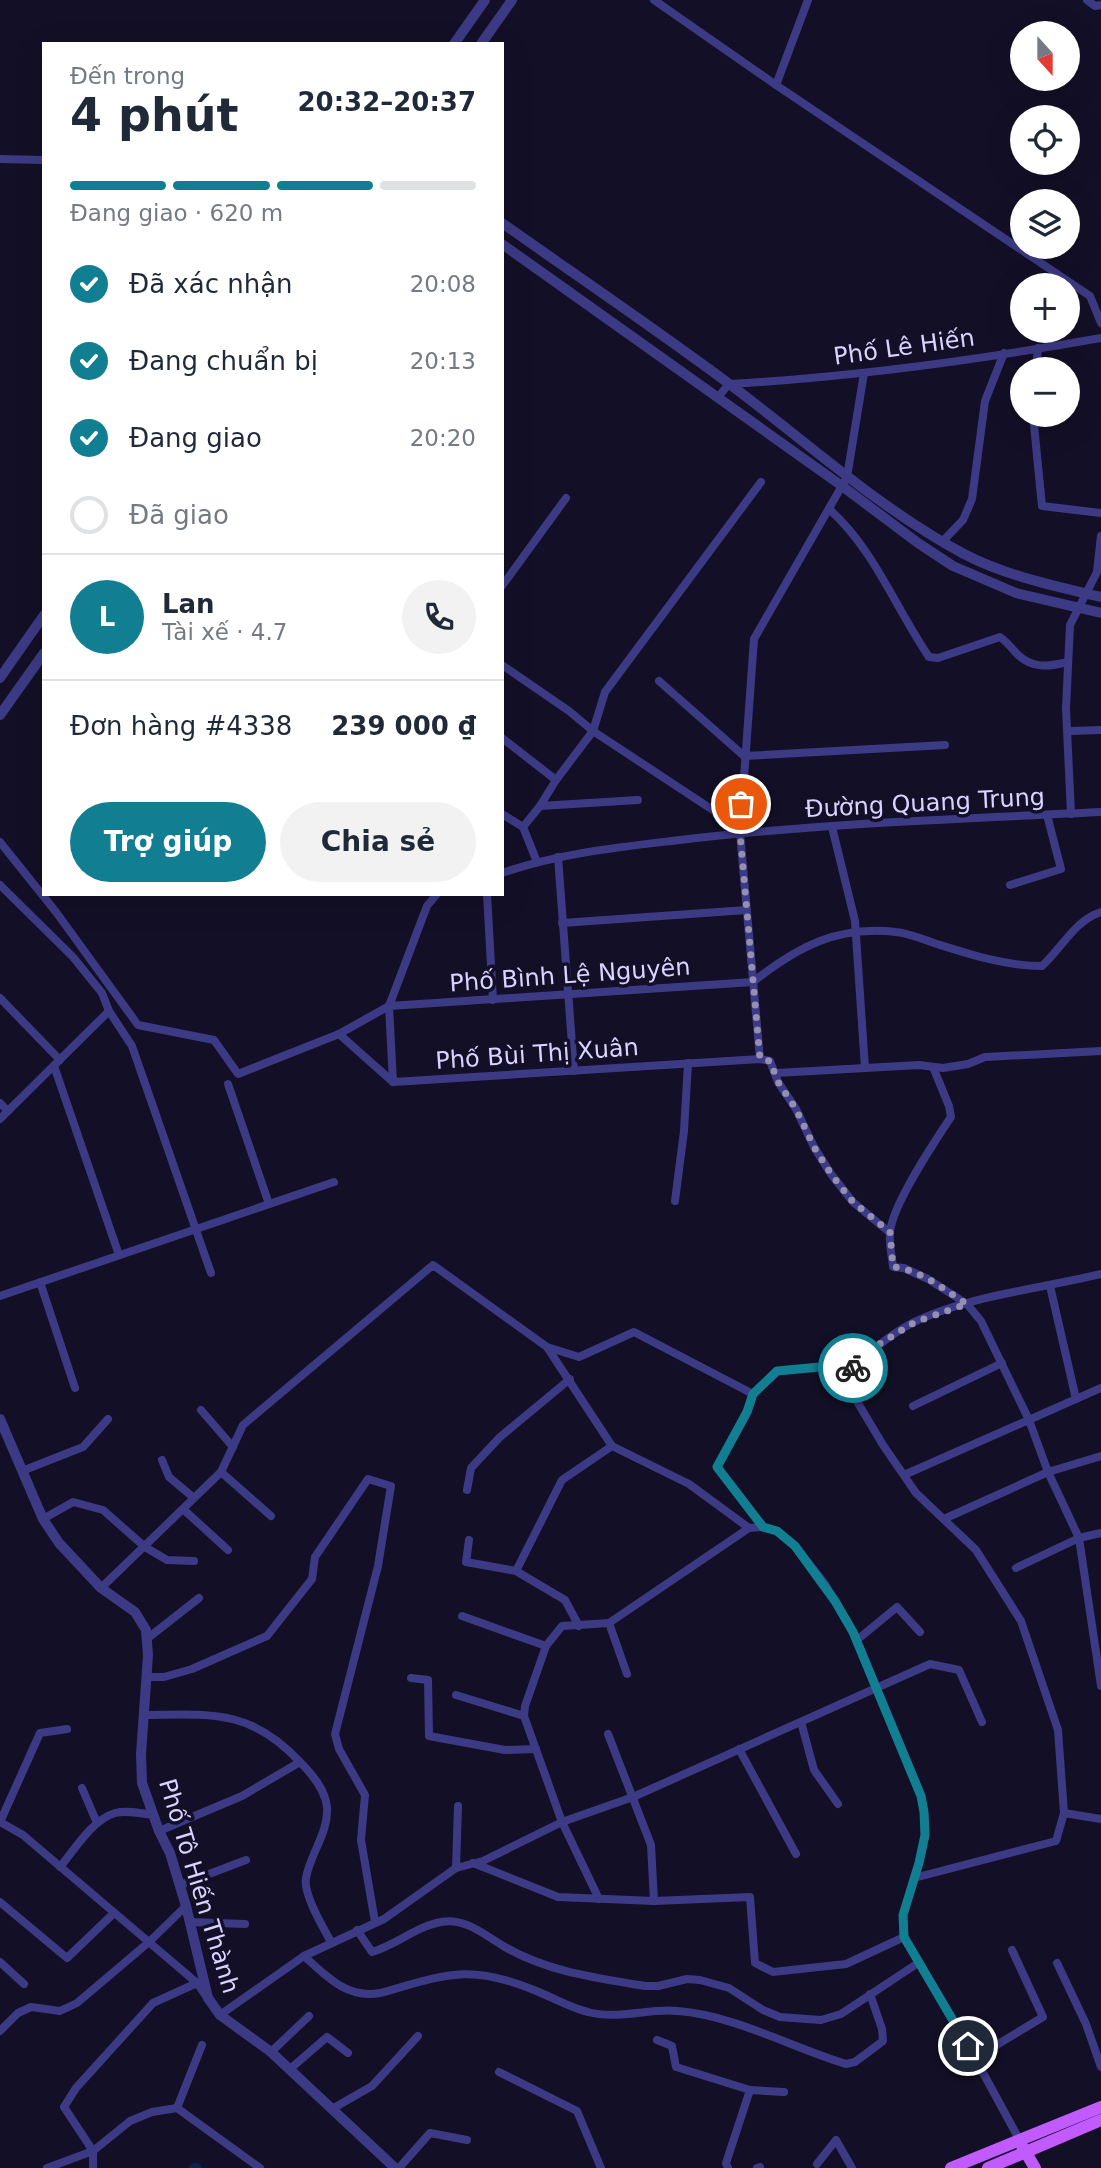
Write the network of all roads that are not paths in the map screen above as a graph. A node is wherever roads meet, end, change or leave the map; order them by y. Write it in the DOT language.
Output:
graph roads {
  1 [pos="485,0"];
  2 [pos="512,0"];
  3 [pos="654,0"];
  4 [pos="808,0"];
  5 [pos="1087,0"];
  6 [pos="1101,5"];
  7 [pos="455,42"];
  8 [pos="482,42"];
  9 [pos="776,85"];
  10 [pos="0,159"];
  11 [pos="42,160"];
  12 [pos="504,224"];
  13 [pos="504,245"];
  14 [pos="1101,323"];
  15 [pos="1101,338"];
  16 [pos="1038,348"];
  17 [pos="1004,353"];
  18 [pos="1038,357"];
  19 [pos="864,373"];
  20 [pos="729,384"];
  21 [pos="718,397"];
  22 [pos="1034,427"];
  23 [pos="761,482"];
  24 [pos="844,482"];
  25 [pos="566,498"];
  26 [pos="829,509"];
  27 [pos="1101,513"];
  28 [pos="1101,536"];
  29 [pos="943,541"];
  30 [pos="504,583"];
  31 [pos="1086,594"];
  32 [pos="1101,597"];
  33 [pos="1079,607"];
  34 [pos="1101,613"];
  35 [pos="42,618"];
  36 [pos="42,656"];
  37 [pos="1068,662"];
  38 [pos="504,667"];
  39 [pos="0,678"];
  40 [pos="659,681"];
  41 [pos="0,715"];
  42 [pos="1101,730"];
  43 [pos="593,731"];
  44 [pos="1069,731"];
  45 [pos="504,740"];
  46 [pos="945,745"];
  47 [pos="744,756"];
  48 [pos="556,780"];
  49 [pos="638,800"];
  50 [pos="540,806"];
  51 [pos="1101,812"];
  52 [pos="1071,814"];
  53 [pos="504,815"];
  54 [pos="1047,815"];
  55 [pos="523,827"];
  56 [pos="832,827"];
  57 [pos="740,831"];
  58 [pos="0,842"];
  59 [pos="558,858"];
  60 [pos="537,862"];
  61 [pos="504,872"];
  62 [pos="1010,885"];
  63 [pos="0,886"];
  64 [pos="42,894"];
  65 [pos="43,896"];
  66 [pos="435,896"];
  67 [pos="486,896"];
  68 [pos="747,910"];
  69 [pos="1101,912"];
  70 [pos="562,923"];
  71 [pos="855,932"];
  72 [pos="753,982"];
  73 [pos="568,996"];
  74 [pos="0,998"];
  75 [pos="493,1000"];
  76 [pos="389,1006"];
  77 [pos="109,1011"];
  78 [pos="339,1034"];
  79 [pos="1101,1051"];
  80 [pos="760,1059"];
  81 [pos="57,1063"];
  82 [pos="688,1063"];
  83 [pos="933,1067"];
  84 [pos="864,1068"];
  85 [pos="574,1071"];
  86 [pos="776,1073"];
  87 [pos="393,1082"];
  88 [pos="228,1084"];
  89 [pos="0,1103"];
  90 [pos="8,1111"];
  91 [pos="0,1119"];
  92 [pos="334,1182"];
  93 [pos="675,1201"];
  94 [pos="270,1204"];
  95 [pos="195,1229"];
  96 [pos="890,1232"];
  97 [pos="119,1255"];
  98 [pos="211,1273"];
  99 [pos="1101,1274"];
  100 [pos="40,1282"];
  101 [pos="1050,1286"];
  102 [pos="0,1296"];
  103 [pos="967,1304"];
  104 [pos="547,1347"];
  105 [pos="579,1357"];
  106 [pos="1002,1363"];
  107 [pos="559,1365"];
  108 [pos="843,1378"];
  109 [pos="570,1379"];
  110 [pos="75,1388"];
  111 [pos="1101,1388"];
  112 [pos="753,1394"];
  113 [pos="1076,1399"];
  114 [pos="913,1406"];
  115 [pos="201,1410"];
  116 [pos="0,1419"];
  117 [pos="108,1419"];
  118 [pos="1029,1420"];
  119 [pos="612,1446"];
  120 [pos="233,1447"];
  121 [pos="1101,1456"];
  122 [pos="162,1461"];
  123 [pos="22,1471"];
  124 [pos="221,1472"];
  125 [pos="1048,1472"];
  126 [pos="904,1475"];
  127 [pos="467,1490"];
  128 [pos="194,1499"];
  129 [pos="183,1510"];
  130 [pos="271,1516"];
  131 [pos="43,1519"];
  132 [pos="944,1519"];
  133 [pos="763,1527"];
  134 [pos="749,1528"];
  135 [pos="1101,1533"];
  136 [pos="1079,1538"];
  137 [pos="469,1540"];
  138 [pos="145,1547"];
  139 [pos="228,1550"];
  140 [pos="194,1561"];
  141 [pos="1016,1568"];
  142 [pos="516,1572"];
  143 [pos="101,1588"];
  144 [pos="199,1598"];
  145 [pos="462,1616"];
  146 [pos="609,1623"];
  147 [pos="579,1626"];
  148 [pos="920,1632"];
  149 [pos="148,1637"];
  150 [pos="856,1640"];
  151 [pos="546,1646"];
  152 [pos="628,1674"];
  153 [pos="147,1677"];
  154 [pos="411,1678"];
  155 [pos="1101,1686"];
  156 [pos="876,1688"];
  157 [pos="456,1695"];
  158 [pos="144,1715"];
  159 [pos="524,1716"];
  160 [pos="801,1722"];
  161 [pos="982,1722"];
  162 [pos="67,1729"];
  163 [pos="608,1734"];
  164 [pos="536,1749"];
  165 [pos="740,1749"];
  166 [pos="300,1762"];
  167 [pos="82,1788"];
  168 [pos="633,1797"];
  169 [pos="838,1804"];
  170 [pos="458,1806"];
  171 [pos="1064,1814"];
  172 [pos="153,1815"];
  173 [pos="1101,1819"];
  174 [pos="562,1822"];
  175 [pos="97,1823"];
  176 [pos="159,1831"];
  177 [pos="796,1854"];
  178 [pos="246,1860"];
  179 [pos="472,1863"];
  180 [pos="60,1867"];
  181 [pos="456,1868"];
  182 [pos="914,1878"];
  183 [pos="180,1885"];
  184 [pos="598,1899"];
  185 [pos="654,1901"];
  186 [pos="0,1902"];
  187 [pos="186,1906"];
  188 [pos="114,1913"];
  189 [pos="190,1922"];
  190 [pos="375,1922"];
  191 [pos="245,1924"];
  192 [pos="357,1930"];
  193 [pos="904,1937"];
  194 [pos="149,1942"];
  195 [pos="331,1942"];
  196 [pos="1012,1950"];
  197 [pos="304,1955"];
  198 [pos="918,1963"];
  199 [pos="1057,1963"];
  200 [pos="1,1965"];
  201 [pos="197,1983"];
  202 [pos="24,1984"];
  203 [pos="870,1994"];
  204 [pos="208,1998"];
  205 [pos="220,2015"];
  206 [pos="309,2016"];
  207 [pos="0,2031"];
  208 [pos="418,2036"];
  209 [pos="657,2040"];
  210 [pos="202,2045"];
  211 [pos="271,2052"];
  212 [pos="348,2053"];
  213 [pos="975,2058"];
  214 [pos="1101,2067"];
  215 [pos="290,2069"];
  216 [pos="499,2072"];
  217 [pos="750,2090"];
  218 [pos="783,2092"];
  219 [pos="1101,2107"];
  220 [pos="177,2108"];
  221 [pos="332,2109"];
  222 [pos="1101,2120"];
  223 [pos="1019,2139"];
  224 [pos="467,2140"];
  225 [pos="93,2151"];
  226 [pos="1026,2152"];
  227 [pos="817,2164"];
  228 [pos="47,2168"];
  229 [pos="93,2168"];
  230 [pos="260,2168"];
  231 [pos="397,2168"];
  232 [pos="601,2168"];
  233 [pos="728,2168"];
  234 [pos="852,2168"];
  235 [pos="951,2168"];
  236 [pos="988,2168"];
  237 [pos="1035,2168"];
  1 -- 7 [label="street"];
  2 -- 8 [label="street"];
  3 -- 9 [label="street"];
  4 -- 9 [label="street"];
  5 -- 6 [label="street"];
  9 -- 14 [label="street"];
  10 -- 11 [label="street"];
  12 -- 20 [label="street"];
  13 -- 21 [label="street"];
  15 -- 16 [label="street, Phố Lê Hiến"];
  16 -- 17 [label="street, Phố Lê Hiến"];
  16 -- 18 [label="street"];
  17 -- 19 [label="street, Phố Lê Hiến"];
  17 -- 29 [label="street"];
  19 -- 20 [label="street, Phố Lê Hiến"];
  19 -- 24 [label="street"];
  20 -- 21 [label="street"];
  20 -- 24 [label="street"];
  21 -- 24 [label="street"];
  22 -- 27 [label="street"];
  23 -- 43 [label="street"];
  24 -- 26 [label="street"];
  24 -- 29 [label="street"];
  24 -- 33 [label="street"];
  25 -- 30 [label="street"];
  26 -- 37 [label="street"];
  26 -- 47 [label="street"];
  28 -- 31 [label="street"];
  29 -- 31 [label="street"];
  31 -- 32 [label="street"];
  31 -- 33 [label="street"];
  33 -- 34 [label="street"];
  33 -- 37 [label="street"];
  35 -- 39 [label="street"];
  36 -- 41 [label="street"];
  37 -- 44 [label="street"];
  38 -- 43 [label="street"];
  40 -- 47 [label="street"];
  42 -- 44 [label="street"];
  43 -- 48 [label="street"];
  43 -- 57 [label="street"];
  44 -- 52 [label="street"];
  45 -- 48 [label="street"];
  46 -- 47 [label="street"];
  47 -- 57 [label="street"];
  48 -- 50 [label="street"];
  49 -- 50 [label="street"];
  50 -- 55 [label="street"];
  51 -- 52 [label="street, Đường Quang Trung"];
  52 -- 54 [label="street, Đường Quang Trung"];
  53 -- 55 [label="street"];
  54 -- 56 [label="street, Đường Quang Trung"];
  54 -- 62 [label="street"];
  55 -- 60 [label="street"];
  56 -- 57 [label="street, Đường Quang Trung"];
  56 -- 71 [label="street"];
  57 -- 59 [label="street, Đường Quang Trung"];
  57 -- 68 [label="street"];
  58 -- 64 [label="street"];
  59 -- 60 [label="street, Đường Quang Trung"];
  59 -- 70 [label="street"];
  60 -- 61 [label="street, Đường Quang Trung"];
  63 -- 77 [label="street"];
  65 -- 78 [label="street"];
  66 -- 76 [label="street"];
  67 -- 75 [label="street"];
  68 -- 70 [label="street"];
  68 -- 72 [label="street"];
  69 -- 71 [label="street"];
  70 -- 73 [label="street"];
  71 -- 72 [label="street"];
  71 -- 84 [label="street"];
  72 -- 73 [label="street, Phố Bình Lệ Nguyên"];
  72 -- 80 [label="street"];
  73 -- 75 [label="street, Phố Bình Lệ Nguyên"];
  73 -- 85 [label="street"];
  74 -- 81 [label="street"];
  75 -- 76 [label="street, Phố Bình Lệ Nguyên"];
  76 -- 78 [label="street"];
  76 -- 87 [label="street"];
  77 -- 81 [label="street"];
  77 -- 95 [label="street"];
  78 -- 87 [label="street"];
  79 -- 83 [label="street"];
  80 -- 82 [label="street, Phố Bùi Thị Xuân"];
  80 -- 86 [label="street"];
  81 -- 90 [label="street"];
  81 -- 97 [label="street"];
  82 -- 85 [label="street, Phố Bùi Thị Xuân"];
  82 -- 93 [label="street"];
  83 -- 84 [label="street"];
  83 -- 96 [label="street"];
  84 -- 86 [label="street"];
  85 -- 87 [label="street, Phố Bùi Thị Xuân"];
  86 -- 96 [label="street"];
  88 -- 94 [label="street"];
  89 -- 90 [label="street"];
  90 -- 91 [label="street"];
  92 -- 94 [label="street"];
  94 -- 95 [label="street"];
  95 -- 97 [label="street"];
  95 -- 98 [label="street"];
  96 -- 103 [label="street"];
  97 -- 100 [label="street"];
  99 -- 101 [label="street"];
  100 -- 102 [label="street"];
  100 -- 110 [label="street"];
  101 -- 103 [label="street"];
  101 -- 113 [label="street"];
  103 -- 106 [label="street"];
  103 -- 108 [label="street"];
  104 -- 105 [label="street"];
  104 -- 107 [label="street"];
  104 -- 120 [label="street"];
  105 -- 107 [label="street"];
  105 -- 112 [label="street"];
  106 -- 114 [label="street"];
  106 -- 118 [label="street"];
  107 -- 109 [label="street"];
  108 -- 112 [label="street"];
  108 -- 126 [label="street"];
  109 -- 119 [label="street"];
  109 -- 127 [label="street"];
  111 -- 113 [label="street"];
  112 -- 133 [label="street"];
  113 -- 118 [label="street"];
  115 -- 120 [label="street"];
  116 -- 123 [label="street"];
  117 -- 123 [label="street"];
  118 -- 125 [label="street"];
  118 -- 126 [label="street"];
  119 -- 134 [label="street"];
  119 -- 142 [label="street"];
  120 -- 124 [label="street"];
  121 -- 125 [label="street"];
  122 -- 128 [label="street"];
  123 -- 131 [label="street"];
  124 -- 128 [label="street"];
  124 -- 130 [label="street"];
  125 -- 132 [label="street"];
  125 -- 136 [label="street"];
  126 -- 132 [label="street"];
  128 -- 129 [label="street"];
  129 -- 138 [label="street"];
  129 -- 139 [label="street"];
  131 -- 138 [label="street"];
  131 -- 143 [label="street"];
  132 -- 171 [label="street"];
  133 -- 134 [label="street"];
  133 -- 150 [label="street"];
  134 -- 146 [label="street"];
  135 -- 136 [label="street"];
  136 -- 141 [label="street"];
  136 -- 155 [label="street"];
  137 -- 142 [label="street"];
  138 -- 140 [label="street"];
  138 -- 143 [label="street"];
  142 -- 147 [label="street"];
  143 -- 149 [label="street"];
  144 -- 149 [label="street"];
  145 -- 151 [label="street"];
  146 -- 147 [label="street"];
  146 -- 152 [label="street"];
  147 -- 151 [label="street"];
  148 -- 150 [label="street"];
  149 -- 153 [label="street, Phố Tô Hiến Thành"];
  150 -- 156 [label="street"];
  151 -- 159 [label="street"];
  153 -- 158 [label="street, Phố Tô Hiến Thành"];
  153 -- 190 [label="street"];
  154 -- 164 [label="street"];
  156 -- 160 [label="street"];
  156 -- 161 [label="street"];
  156 -- 182 [label="street"];
  157 -- 159 [label="street"];
  158 -- 166 [label="street"];
  158 -- 172 [label="street, Phố Tô Hiến Thành"];
  159 -- 164 [label="street"];
  160 -- 165 [label="street"];
  160 -- 169 [label="street"];
  162 -- 180 [label="street"];
  163 -- 168 [label="street"];
  164 -- 174 [label="street"];
  165 -- 168 [label="street"];
  165 -- 177 [label="street"];
  166 -- 176 [label="street"];
  166 -- 195 [label="street"];
  167 -- 175 [label="street"];
  168 -- 174 [label="street"];
  168 -- 185 [label="street"];
  170 -- 181 [label="street"];
  171 -- 173 [label="street"];
  171 -- 182 [label="street"];
  172 -- 175 [label="street"];
  172 -- 176 [label="street, Phố Tô Hiến Thành"];
  174 -- 179 [label="street"];
  174 -- 184 [label="street"];
  175 -- 180 [label="street"];
  176 -- 183 [label="street, Phố Tô Hiến Thành"];
  178 -- 183 [label="street"];
  179 -- 181 [label="street"];
  179 -- 184 [label="street"];
  180 -- 188 [label="street"];
  181 -- 190 [label="street"];
  182 -- 193 [label="street"];
  183 -- 187 [label="street, Phố Tô Hiến Thành"];
  184 -- 185 [label="street"];
  185 -- 193 [label="street"];
  186 -- 188 [label="street"];
  187 -- 189 [label="street, Phố Tô Hiến Thành"];
  187 -- 194 [label="street"];
  188 -- 194 [label="street"];
  189 -- 191 [label="street"];
  189 -- 204 [label="street, Phố Tô Hiến Thành"];
  190 -- 192 [label="street"];
  192 -- 195 [label="street"];
  192 -- 203 [label="street"];
  193 -- 198 [label="street"];
  194 -- 201 [label="street"];
  194 -- 207 [label="street"];
  195 -- 197 [label="street"];
  196 -- 213 [label="street"];
  197 -- 203 [label="street"];
  197 -- 205 [label="street"];
  198 -- 203 [label="street"];
  198 -- 213 [label="street"];
  199 -- 214 [label="street"];
  200 -- 202 [label="street"];
  201 -- 204 [label="street"];
  201 -- 225 [label="street"];
  204 -- 205 [label="street, Phố Tô Hiến Thành"];
  205 -- 211 [label="street, Phố Tô Hiến Thành"];
  206 -- 211 [label="street"];
  208 -- 221 [label="street"];
  209 -- 217 [label="street"];
  210 -- 220 [label="street"];
  211 -- 215 [label="street, Phố Tô Hiến Thành"];
  212 -- 215 [label="street"];
  213 -- 223 [label="street"];
  215 -- 221 [label="street, Phố Tô Hiến Thành"];
  216 -- 232 [label="street"];
  217 -- 218 [label="street"];
  217 -- 233 [label="street"];
  219 -- 223 [label="main road"];
  220 -- 225 [label="street"];
  220 -- 230 [label="street"];
  221 -- 231 [label="street, Phố Tô Hiến Thành"];
  222 -- 226 [label="main road"];
  223 -- 226 [label="main road"];
  223 -- 235 [label="main road"];
  224 -- 231 [label="street"];
  225 -- 228 [label="street"];
  225 -- 229 [label="street"];
  226 -- 236 [label="main road"];
  226 -- 237 [label="main road"];
  227 -- 234 [label="street"];
}
